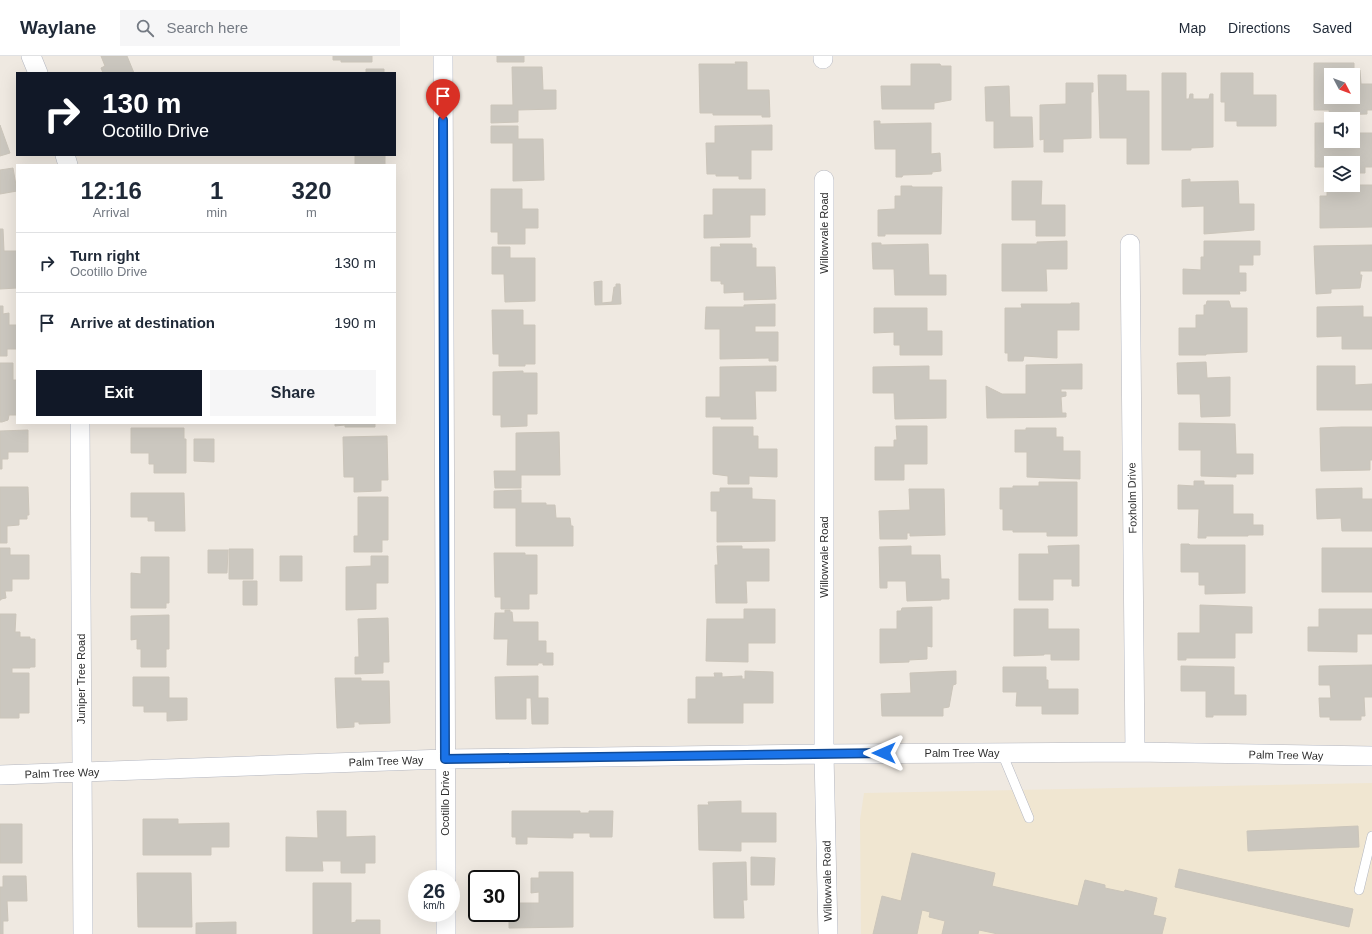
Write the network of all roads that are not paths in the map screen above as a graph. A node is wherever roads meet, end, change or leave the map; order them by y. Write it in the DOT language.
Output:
graph roads {
  1 [pos="30,56"];
  2 [pos="443,56"];
  3 [pos="38,72"];
  4 [pos="824,180"];
  5 [pos="1130,244"];
  6 [pos="80,424"];
  7 [pos="1135,752"];
  8 [pos="1002,753"];
  9 [pos="824,754"];
  10 [pos="1372,756"];
  11 [pos="445,759"];
  12 [pos="82,772"];
  13 [pos="0,775"];
  14 [pos="1028,818"];
  15 [pos="1372,836"];
  16 [pos="446,870"];
  17 [pos="1359,890"];
  18 [pos="446,922"];
  19 [pos="83,934"];
  20 [pos="446,934"];
  21 [pos="828,934"];
  1 -- 3 [label="street"];
  2 -- 11 [label="street, Ocotillo Drive"];
  4 -- 9 [label="street, Willowvale Road"];
  5 -- 7 [label="street, Foxholm Drive"];
  6 -- 12 [label="street, Juniper Tree Road"];
  7 -- 8 [label="street, Palm Tree Way"];
  7 -- 10 [label="street, Palm Tree Way"];
  8 -- 9 [label="street, Palm Tree Way"];
  8 -- 14 [label="lane"];
  9 -- 11 [label="street, Palm Tree Way"];
  9 -- 21 [label="street, Willowvale Road"];
  11 -- 12 [label="street, Palm Tree Way"];
  11 -- 16 [label="street, Ocotillo Drive"];
  12 -- 13 [label="street, Palm Tree Way"];
  12 -- 19 [label="street, Juniper Tree Road"];
  15 -- 17 [label="lane"];
  18 -- 20 [label="street"];
}
